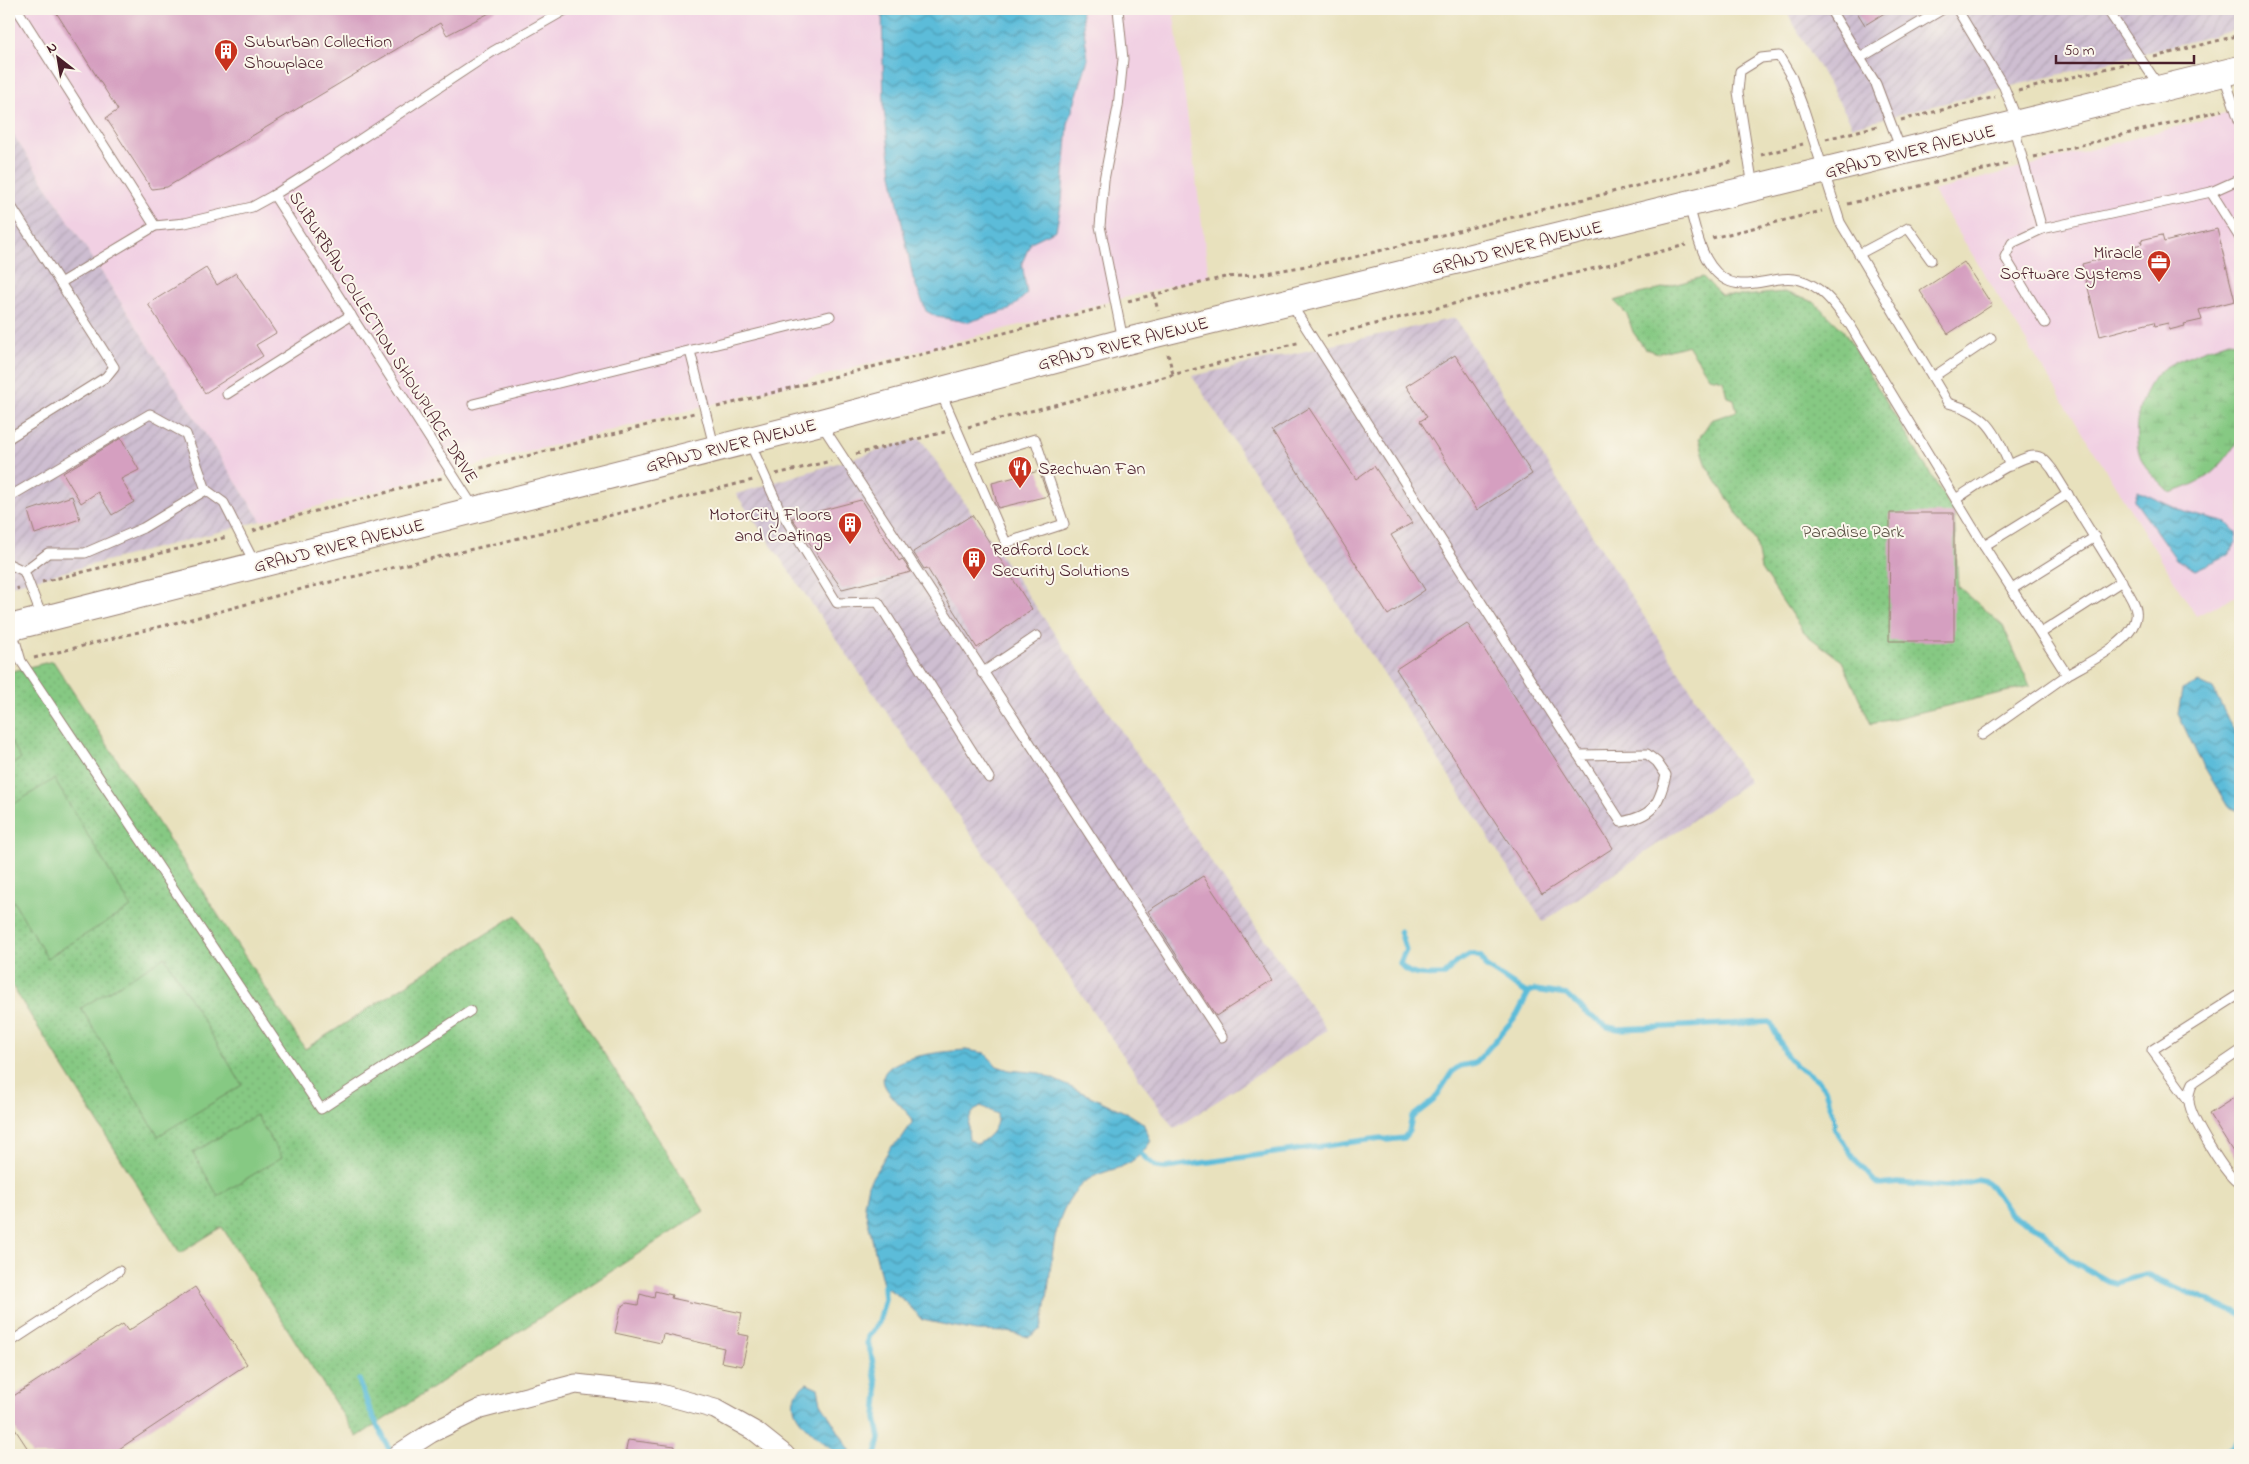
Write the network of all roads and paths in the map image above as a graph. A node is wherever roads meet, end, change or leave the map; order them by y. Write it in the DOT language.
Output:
graph roads {
  1 [pos="17,9"];
  2 [pos="567,9"];
  3 [pos="1118,9"];
  4 [pos="1830,9"];
  5 [pos="1942,9"];
  6 [pos="1957,9"];
  7 [pos="2107,9"];
  8 [pos="1860,58"];
  9 [pos="2232,71"];
  10 [pos="2161,88"];
  11 [pos="2234,107"];
  12 [pos="2240,123"];
  13 [pos="2016,124"];
  14 [pos="1902,153"];
  15 [pos="2023,160"];
  16 [pos="1824,172"];
  17 [pos="2240,179"];
  18 [pos="1753,189"];
  19 [pos="2211,192"];
  20 [pos="274,195"];
  21 [pos="9,203"];
  22 [pos="1689,205"];
  23 [pos="1835,208"];
  24 [pos="155,226"];
  25 [pos="2042,229"];
  26 [pos="2240,238"];
  27 [pos="1701,241"];
  28 [pos="1859,254"];
  29 [pos="1931,260"];
  30 [pos="60,283"];
  31 [pos="1290,302"];
  32 [pos="350,315"];
  33 [pos="830,316"];
  34 [pos="2045,323"];
  35 [pos="1991,338"];
  36 [pos="1313,339"];
  37 [pos="1123,342"];
  38 [pos="690,351"];
  39 [pos="1933,377"];
  40 [pos="940,391"];
  41 [pos="227,394"];
  42 [pos="472,404"];
  43 [pos="821,422"];
  44 [pos="956,430"];
  45 [pos="9,438"];
  46 [pos="749,440"];
  47 [pos="715,449"];
  48 [pos="844,458"];
  49 [pos="969,459"];
  50 [pos="2010,466"];
  51 [pos="765,477"];
  52 [pos="206,490"];
  53 [pos="2068,494"];
  54 [pos="9,497"];
  55 [pos="1956,499"];
  56 [pos="475,510"];
  57 [pos="2095,537"];
  58 [pos="1984,546"];
  59 [pos="9,564"];
  60 [pos="256,566"];
  61 [pos="24,571"];
  62 [pos="2122,581"];
  63 [pos="2012,589"];
  64 [pos="43,620"];
  65 [pos="10,628"];
  66 [pos="2042,634"];
  67 [pos="1037,636"];
  68 [pos="21,661"];
  69 [pos="982,673"];
  70 [pos="2067,676"];
  71 [pos="1982,735"];
  72 [pos="1578,755"];
  73 [pos="989,778"];
  74 [pos="2240,994"];
  75 [pos="470,1011"];
  76 [pos="1222,1037"];
  77 [pos="2240,1051"];
  78 [pos="2189,1102"];
  79 [pos="2240,1184"];
  80 [pos="119,1271"];
  81 [pos="9,1343"];
  82 [pos="397,1455"];
  83 [pos="785,1455"];
  1 -- 24 [label="lane"];
  2 -- 20 [label="lane, SUBURBAN COLLECTION SHOWPLACE DRIVE"];
  3 -- 37 [label="lane"];
  4 -- 8 [label="lane"];
  5 -- 8 [label="lane"];
  6 -- 13 [label="lane"];
  7 -- 10 [label="lane"];
  8 -- 14 [label="lane"];
  9 -- 10 [label="main road, GRAND RIVER AVENUE"];
  9 -- 11 [label="lane"];
  10 -- 13 [label="main road, GRAND RIVER AVENUE"];
  11 -- 12 [label="lane"];
  11 -- 15 [label="path"];
  13 -- 14 [label="main road, GRAND RIVER AVENUE"];
  13 -- 15 [label="lane"];
  14 -- 16 [label="main road, GRAND RIVER AVENUE"];
  15 -- 23 [label="path"];
  15 -- 25 [label="lane"];
  16 -- 18 [label="main road, GRAND RIVER AVENUE"];
  16 -- 18 [label="lane"];
  16 -- 23 [label="lane"];
  17 -- 19 [label="lane"];
  18 -- 22 [label="main road, GRAND RIVER AVENUE"];
  19 -- 25 [label="lane"];
  19 -- 26 [label="lane"];
  20 -- 24 [label="lane"];
  20 -- 32 [label="lane, SUBURBAN COLLECTION SHOWPLACE DRIVE"];
  21 -- 30 [label="lane"];
  22 -- 27 [label="lane"];
  22 -- 31 [label="main road, GRAND RIVER AVENUE"];
  23 -- 27 [label="path"];
  23 -- 28 [label="lane"];
  24 -- 30 [label="lane"];
  25 -- 34 [label="lane"];
  27 -- 36 [label="path"];
  27 -- 55 [label="lane"];
  28 -- 29 [label="lane"];
  28 -- 39 [label="lane"];
  30 -- 45 [label="lane"];
  31 -- 36 [label="lane"];
  31 -- 37 [label="main road, GRAND RIVER AVENUE"];
  32 -- 41 [label="lane"];
  32 -- 56 [label="lane, SUBURBAN COLLECTION SHOWPLACE DRIVE"];
  33 -- 38 [label="lane"];
  35 -- 39 [label="lane"];
  36 -- 44 [label="path"];
  36 -- 72 [label="lane"];
  37 -- 40 [label="main road, GRAND RIVER AVENUE"];
  38 -- 42 [label="lane"];
  38 -- 47 [label="lane"];
  39 -- 50 [label="lane"];
  40 -- 43 [label="main road, GRAND RIVER AVENUE"];
  40 -- 44 [label="lane"];
  43 -- 46 [label="main road, GRAND RIVER AVENUE"];
  43 -- 48 [label="lane"];
  44 -- 48 [label="path"];
  44 -- 49 [label="lane"];
  46 -- 47 [label="main road, GRAND RIVER AVENUE"];
  46 -- 51 [label="lane"];
  47 -- 56 [label="main road, GRAND RIVER AVENUE"];
  48 -- 51 [label="path"];
  48 -- 69 [label="lane"];
  49 -- 49 [label="lane"];
  50 -- 53 [label="lane"];
  50 -- 55 [label="lane"];
  51 -- 68 [label="path"];
  51 -- 73 [label="lane"];
  52 -- 54 [label="lane"];
  52 -- 60 [label="lane"];
  52 -- 61 [label="lane"];
  53 -- 57 [label="lane"];
  53 -- 58 [label="lane"];
  55 -- 58 [label="lane"];
  56 -- 60 [label="main road, GRAND RIVER AVENUE"];
  57 -- 62 [label="lane"];
  57 -- 63 [label="lane"];
  58 -- 63 [label="lane"];
  59 -- 61 [label="lane"];
  60 -- 64 [label="main road, GRAND RIVER AVENUE"];
  61 -- 64 [label="lane"];
  62 -- 66 [label="lane"];
  62 -- 70 [label="lane"];
  63 -- 66 [label="lane"];
  64 -- 65 [label="main road, GRAND RIVER AVENUE"];
  65 -- 68 [label="lane"];
  66 -- 70 [label="lane"];
  67 -- 69 [label="lane"];
  68 -- 75 [label="lane"];
  69 -- 76 [label="lane"];
  70 -- 71 [label="lane"];
  72 -- 72 [label="lane"];
  74 -- 78 [label="lane"];
  77 -- 78 [label="lane"];
  78 -- 79 [label="lane"];
  80 -- 81 [label="lane"];
  82 -- 83 [label="street"];
}
